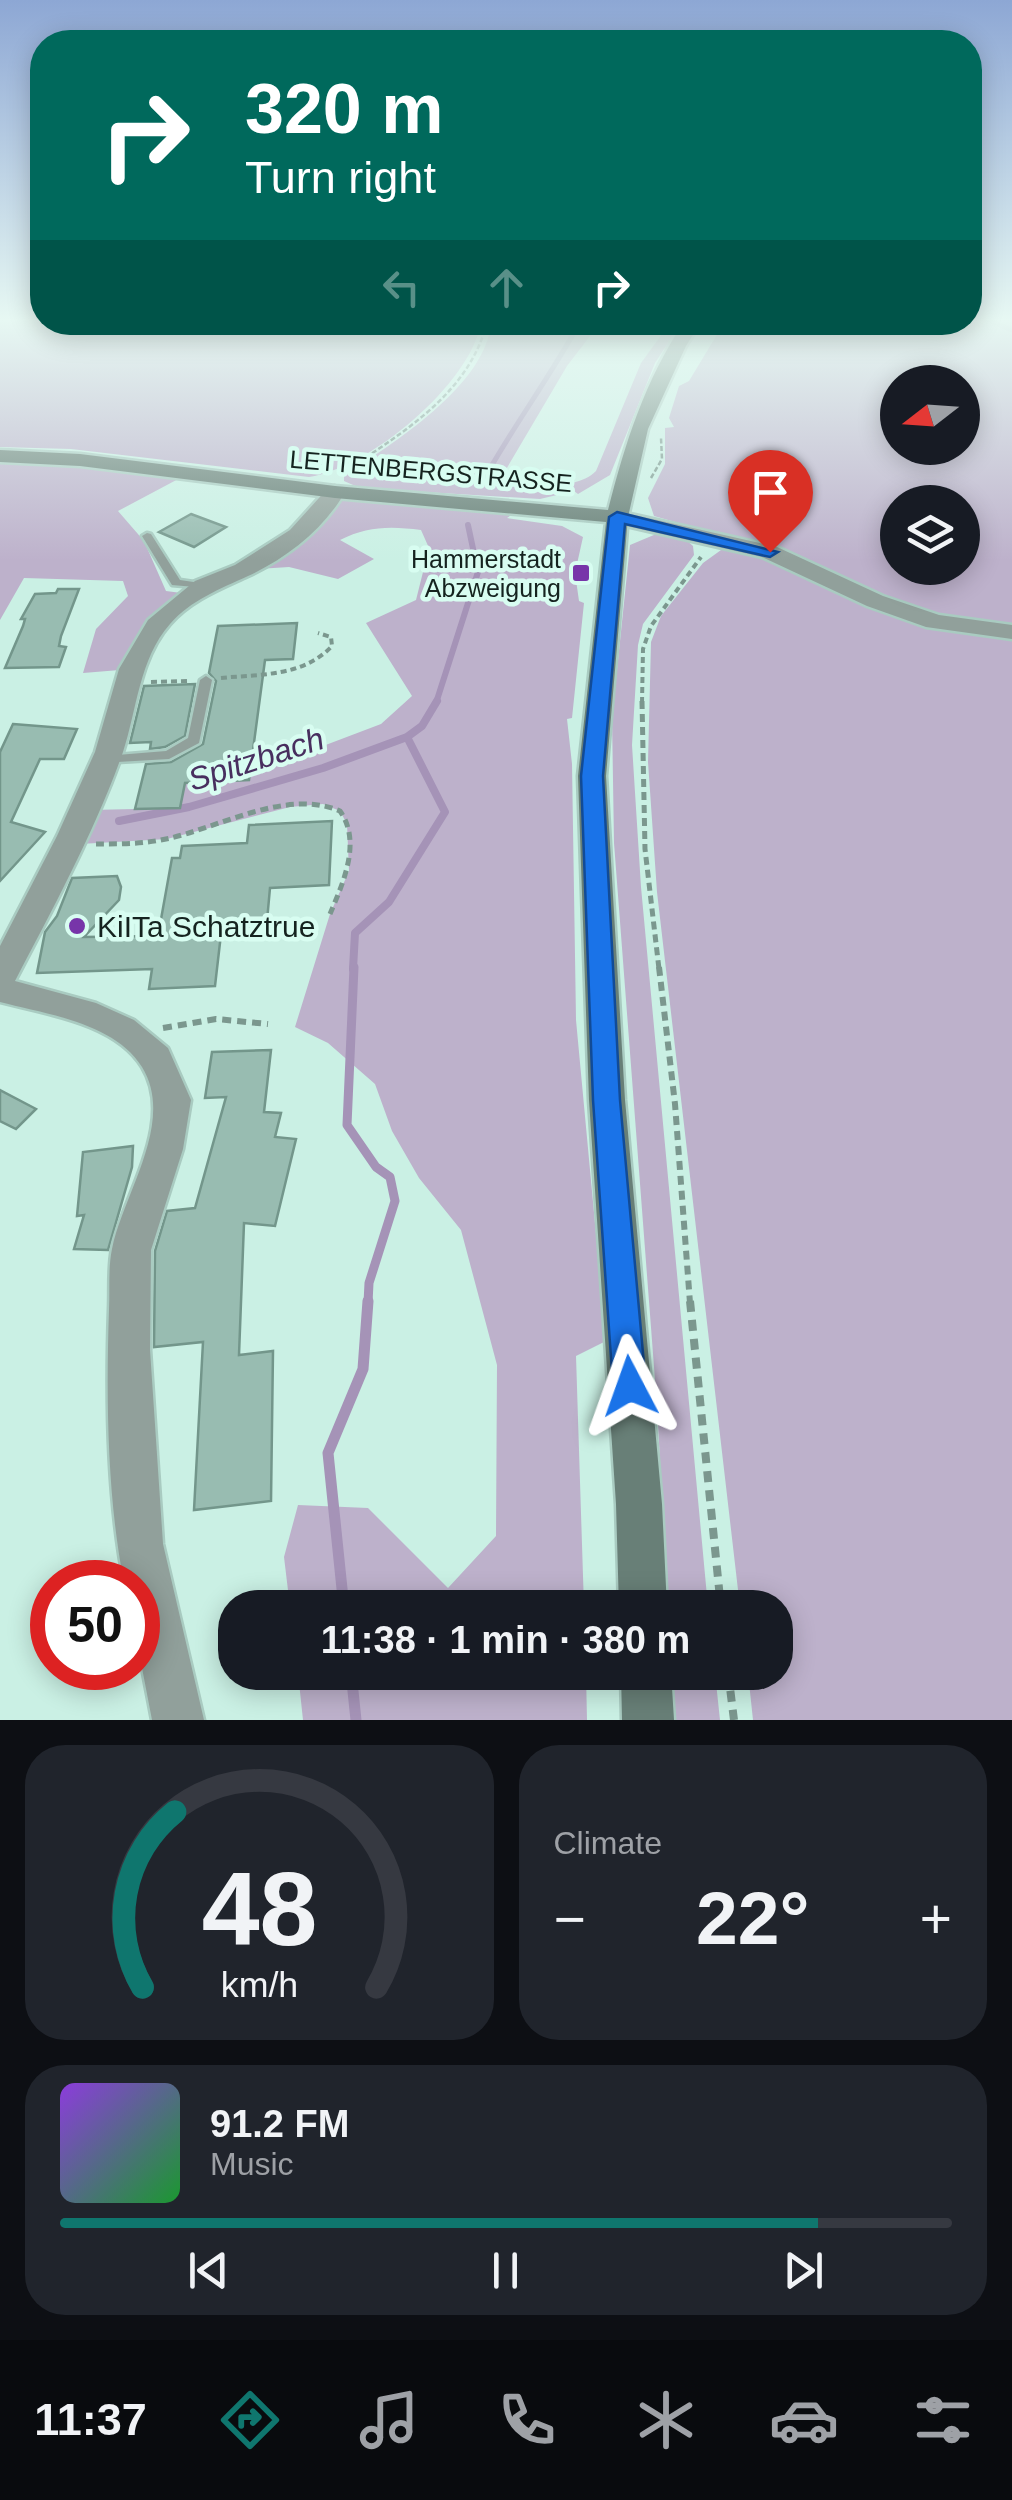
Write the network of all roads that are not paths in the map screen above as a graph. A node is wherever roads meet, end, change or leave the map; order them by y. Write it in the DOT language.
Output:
graph roads {
  1 [pos="652,400"];
  2 [pos="0,456"];
  3 [pos="337,488"];
  4 [pos="611,496"];
  5 [pos="520,509"];
  6 [pos="147,536"];
  7 [pos="202,586"];
  8 [pos="1012,632"];
  9 [pos="206,680"];
  10 [pos="105,760"];
  11 [pos="0,978"];
  12 [pos="0,990"];
  13 [pos="643,1590"];
  14 [pos="647,1690"];
  15 [pos="178,1720"];
  16 [pos="648,1720"];
  1 -- 4 [label="main road"];
  2 -- 3 [label="main road, LETTENBERGSTRASSE"];
  3 -- 5 [label="main road, LETTENBERGSTRASSE"];
  3 -- 7 [label="street"];
  4 -- 5 [label="main road"];
  4 -- 5 [label="main road, LETTENBERGSTRASSE"];
  4 -- 8 [label="street"];
  4 -- 13 [label="main road"];
  6 -- 7 [label="lane"];
  7 -- 10 [label="street"];
  9 -- 10 [label="lane"];
  10 -- 11 [label="street"];
  12 -- 15 [label="street"];
  14 -- 16 [label="main road"];
}
